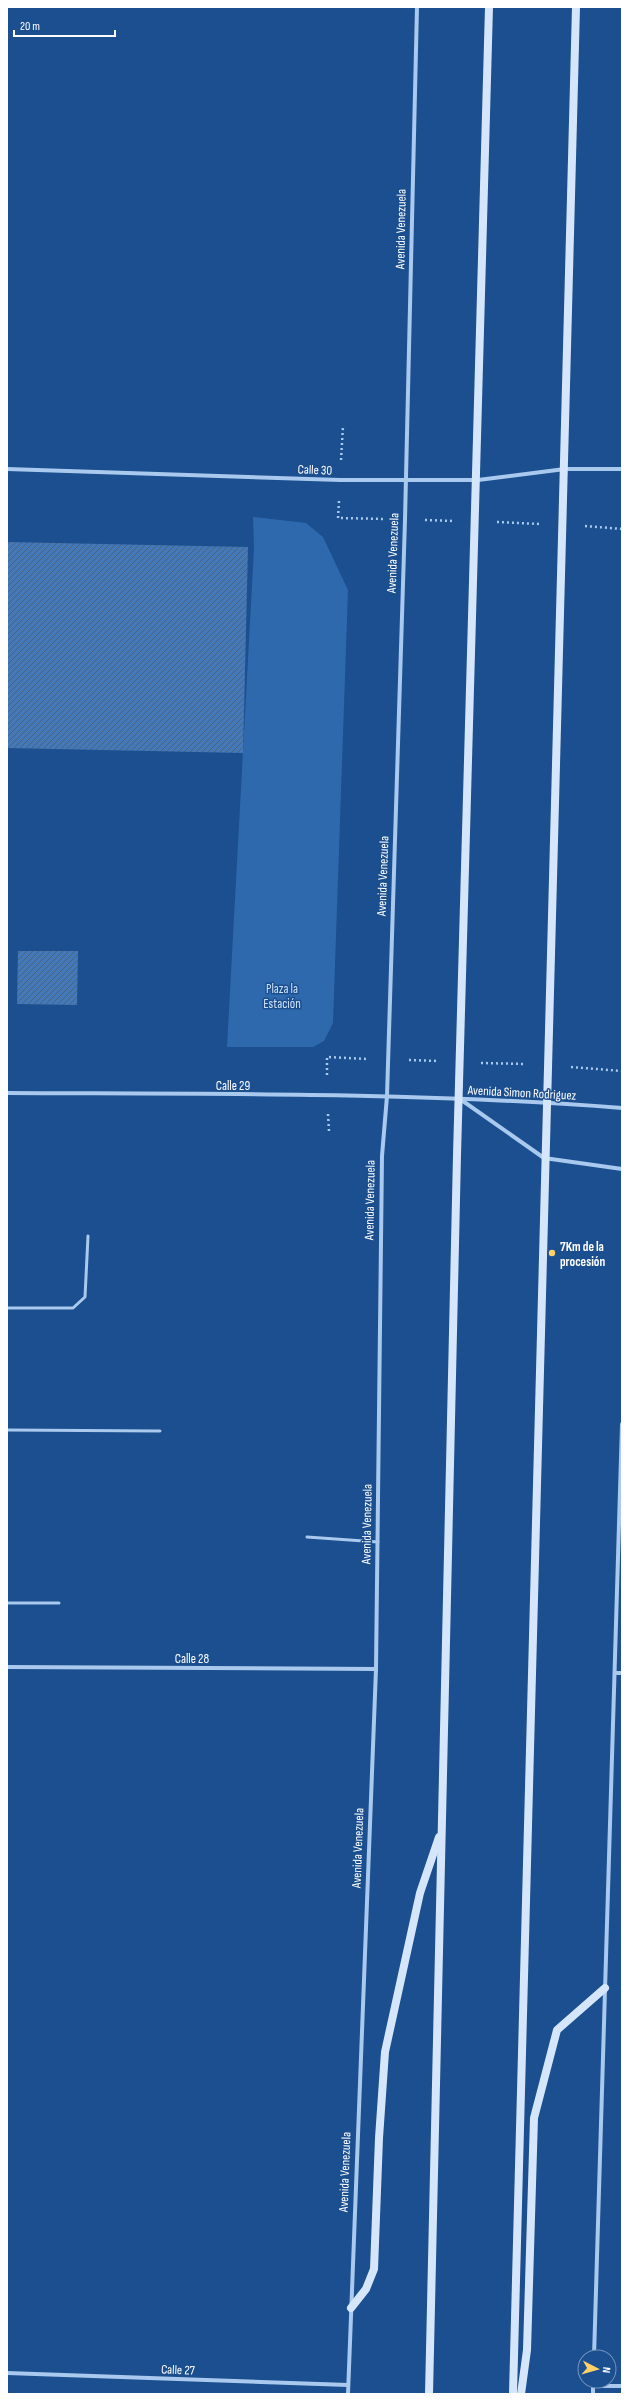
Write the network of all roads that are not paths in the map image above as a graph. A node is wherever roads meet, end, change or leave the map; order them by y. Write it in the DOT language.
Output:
graph roads {
  1 [pos="417,7"];
  2 [pos="489,7"];
  3 [pos="576,7"];
  4 [pos="622,468"];
  5 [pos="7,469"];
  6 [pos="565,469"];
  7 [pos="406,480"];
  8 [pos="478,480"];
  9 [pos="7,1093"];
  10 [pos="387,1096"];
  11 [pos="459,1099"];
  12 [pos="546,1102"];
  13 [pos="622,1108"];
  14 [pos="544,1158"];
  15 [pos="622,1169"];
  16 [pos="88,1236"];
  17 [pos="7,1308"];
  18 [pos="622,1424"];
  19 [pos="7,1430"];
  20 [pos="160,1431"];
  21 [pos="307,1537"];
  22 [pos="378,1542"];
  23 [pos="7,1603"];
  24 [pos="59,1603"];
  25 [pos="7,1666"];
  26 [pos="376,1669"];
  27 [pos="615,1673"];
  28 [pos="622,1673"];
  29 [pos="442,1828"];
  30 [pos="605,1988"];
  31 [pos="351,2308"];
  32 [pos="594,2349"];
  33 [pos="7,2374"];
  34 [pos="348,2385"];
  35 [pos="348,2394"];
  36 [pos="430,2394"];
  37 [pos="513,2394"];
  38 [pos="521,2394"];
  1 -- 7 [label="street, Avenida Venezuela"];
  2 -- 8 [label="street"];
  3 -- 6 [label="street"];
  4 -- 6 [label="street, Calle 30"];
  5 -- 7 [label="street, Calle 30"];
  6 -- 8 [label="street, Calle 30"];
  6 -- 12 [label="street"];
  7 -- 8 [label="street, Calle 30"];
  7 -- 10 [label="street, Avenida Venezuela"];
  8 -- 11 [label="street"];
  9 -- 10 [label="street, Calle 29"];
  10 -- 11 [label="street, Calle 29"];
  10 -- 22 [label="street, Avenida Venezuela"];
  11 -- 12 [label="street, Avenida Simon Rodriguez"];
  11 -- 14 [label="street, Avenida Simon Rodriguez"];
  11 -- 29 [label="street"];
  12 -- 13 [label="street, Avenida Simon Rodriguez"];
  12 -- 14 [label="street"];
  14 -- 15 [label="street, Avenida Simon Rodriguez"];
  14 -- 37 [label="street"];
  16 -- 17 [label="lane"];
  18 -- 27 [label="street"];
  19 -- 20 [label="lane"];
  21 -- 22 [label="lane"];
  22 -- 26 [label="street, Avenida Venezuela"];
  23 -- 24 [label="lane"];
  25 -- 26 [label="street, Calle 28"];
  26 -- 31 [label="street, Avenida Venezuela"];
  27 -- 28 [label="street"];
  27 -- 30 [label="street"];
  29 -- 31 [label="street"];
  29 -- 36 [label="street"];
  30 -- 32 [label="street"];
  30 -- 38 [label="street"];
  31 -- 34 [label="street, Avenida Venezuela"];
  33 -- 34 [label="street, Calle 27"];
  34 -- 35 [label="street, Avenida Venezuela"];
}
